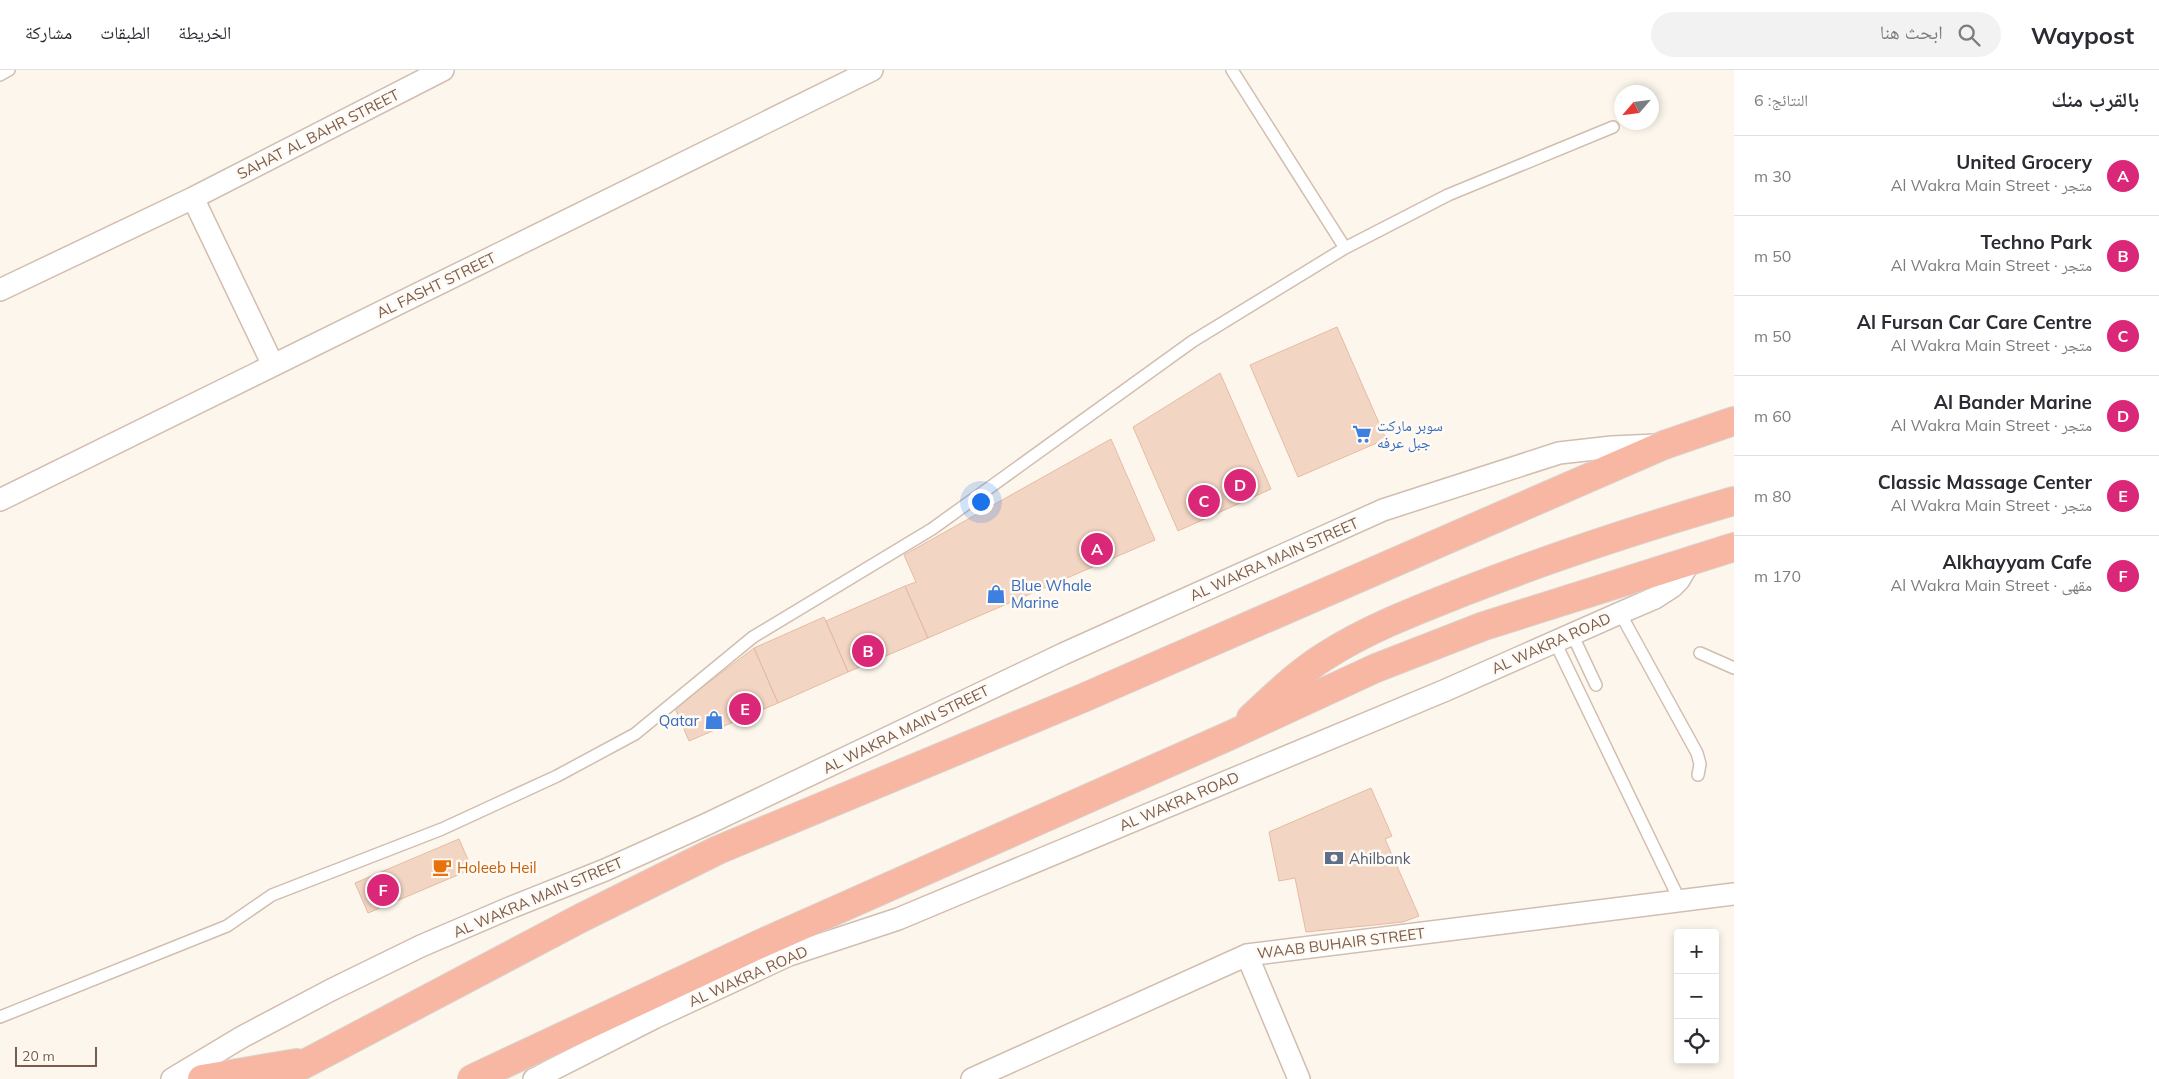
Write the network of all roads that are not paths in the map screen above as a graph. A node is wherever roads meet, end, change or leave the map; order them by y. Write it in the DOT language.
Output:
graph roads {
  1 [pos="9,70"];
  2 [pos="443,70"];
  3 [pos="872,70"];
  4 [pos="1232,70"];
  5 [pos="0,75"];
  6 [pos="1613,127"];
  7 [pos="193,198"];
  8 [pos="1345,248"];
  9 [pos="0,290"];
  10 [pos="273,365"];
  11 [pos="1734,421"];
  12 [pos="1664,445"];
  13 [pos="0,500"];
  14 [pos="1734,501"];
  15 [pos="1734,547"];
  16 [pos="1689,563"];
  17 [pos="1620,613"];
  18 [pos="1563,638"];
  19 [pos="1700,653"];
  20 [pos="1734,668"];
  21 [pos="1596,685"];
  22 [pos="1231,736"];
  23 [pos="1698,775"];
  24 [pos="1734,894"];
  25 [pos="1680,901"];
  26 [pos="1247,955"];
  27 [pos="0,1017"];
  28 [pos="309,1061"];
  29 [pos="172,1079"];
  30 [pos="202,1079"];
  31 [pos="276,1079"];
  32 [pos="472,1079"];
  33 [pos="534,1079"];
  34 [pos="972,1079"];
  35 [pos="1299,1079"];
  1 -- 5 [label="lane"];
  2 -- 7 [label="street, SAHAT AL BAHR STREET"];
  3 -- 10 [label="street, AL FASHT STREET"];
  4 -- 8 [label="lane"];
  6 -- 8 [label="lane"];
  7 -- 9 [label="street, SAHAT AL BAHR STREET"];
  7 -- 10 [label="street"];
  8 -- 27 [label="lane"];
  10 -- 13 [label="street, AL FASHT STREET"];
  11 -- 12 [label="highway, AL WAKRA MAIN STREET"];
  12 -- 28 [label="highway, AL WAKRA MAIN STREET"];
  12 -- 29 [label="street, AL WAKRA MAIN STREET"];
  14 -- 22 [label="highway"];
  15 -- 16 [label="highway"];
  16 -- 17 [label="street, AL WAKRA ROAD"];
  16 -- 22 [label="highway"];
  17 -- 18 [label="street, AL WAKRA ROAD"];
  17 -- 23 [label="lane"];
  18 -- 21 [label="lane"];
  18 -- 25 [label="lane"];
  18 -- 33 [label="street, AL WAKRA ROAD"];
  19 -- 20 [label="lane"];
  22 -- 32 [label="highway"];
  24 -- 25 [label="street, WAAB BUHAIR STREET"];
  25 -- 26 [label="street, WAAB BUHAIR STREET"];
  26 -- 34 [label="street, WAAB BUHAIR STREET"];
  26 -- 35 [label="street"];
  28 -- 30 [label="highway"];
  28 -- 31 [label="highway, AL WAKRA MAIN STREET"];
}
